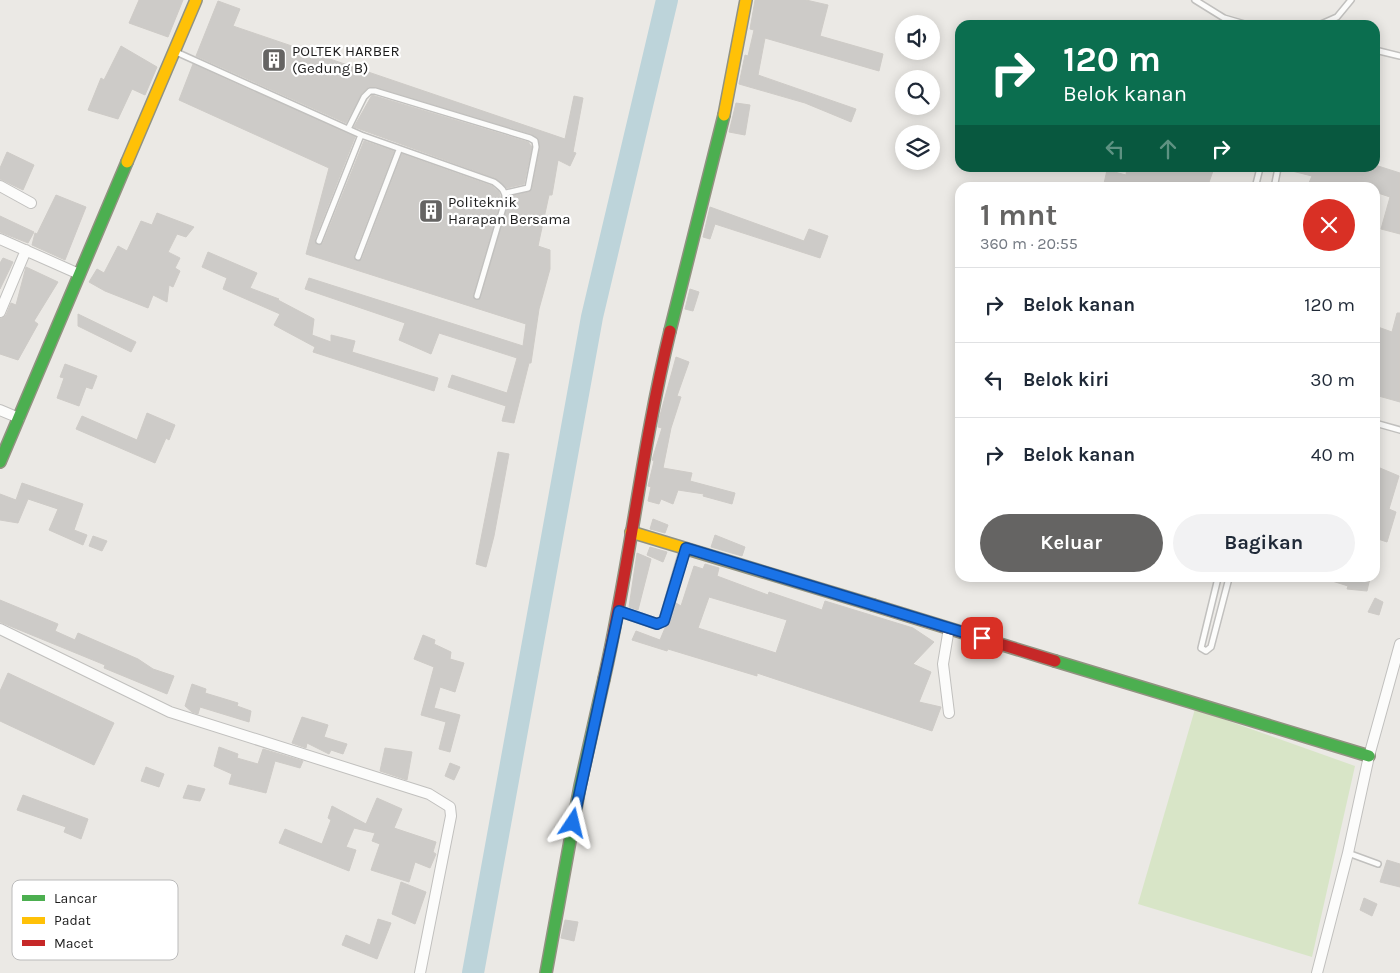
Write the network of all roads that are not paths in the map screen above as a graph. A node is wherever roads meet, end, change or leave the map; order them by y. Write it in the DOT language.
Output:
graph roads {
  1 [pos="196,0"];
  2 [pos="746,0"];
  3 [pos="1195,0"];
  4 [pos="1351,0"];
  5 [pos="1231,20"];
  6 [pos="1330,20"];
  7 [pos="174,51"];
  8 [pos="1380,51"];
  9 [pos="1400,56"];
  10 [pos="348,129"];
  11 [pos="361,135"];
  12 [pos="398,150"];
  13 [pos="0,186"];
  14 [pos="506,193"];
  15 [pos="31,203"];
  16 [pos="0,239"];
  17 [pos="319,241"];
  18 [pos="26,250"];
  19 [pos="358,257"];
  20 [pos="79,274"];
  21 [pos="477,296"];
  22 [pos="0,312"];
  23 [pos="7,413"];
  24 [pos="1380,424"];
  25 [pos="1400,430"];
  26 [pos="0,462"];
  27 [pos="632,532"];
  28 [pos="686,548"];
  29 [pos="1217,582"];
  30 [pos="1228,582"];
  31 [pos="619,611"];
  32 [pos="949,628"];
  33 [pos="0,629"];
  34 [pos="1400,644"];
  35 [pos="949,713"];
  36 [pos="1369,756"];
  37 [pos="1348,852"];
  38 [pos="1378,864"];
  39 [pos="420,973"];
  40 [pos="546,973"];
  41 [pos="1317,973"];
  1 -- 7 [label="street"];
  2 -- 27 [label="street"];
  3 -- 5 [label="lane"];
  4 -- 6 [label="lane"];
  7 -- 10 [label="lane"];
  7 -- 20 [label="street"];
  8 -- 9 [label="lane"];
  10 -- 11 [label="lane"];
  10 -- 14 [label="lane"];
  11 -- 12 [label="lane"];
  11 -- 17 [label="lane"];
  12 -- 14 [label="lane"];
  12 -- 19 [label="lane"];
  13 -- 15 [label="street"];
  14 -- 21 [label="lane"];
  16 -- 18 [label="street"];
  18 -- 20 [label="street"];
  18 -- 22 [label="street"];
  20 -- 23 [label="street"];
  23 -- 26 [label="street"];
  24 -- 25 [label="lane"];
  27 -- 28 [label="street"];
  27 -- 31 [label="street"];
  28 -- 31 [label="street"];
  28 -- 32 [label="street"];
  29 -- 30 [label="lane"];
  31 -- 40 [label="street"];
  32 -- 35 [label="street"];
  32 -- 36 [label="street"];
  33 -- 39 [label="street"];
  34 -- 36 [label="street"];
  36 -- 37 [label="street"];
  37 -- 38 [label="lane"];
  37 -- 41 [label="street"];
}
